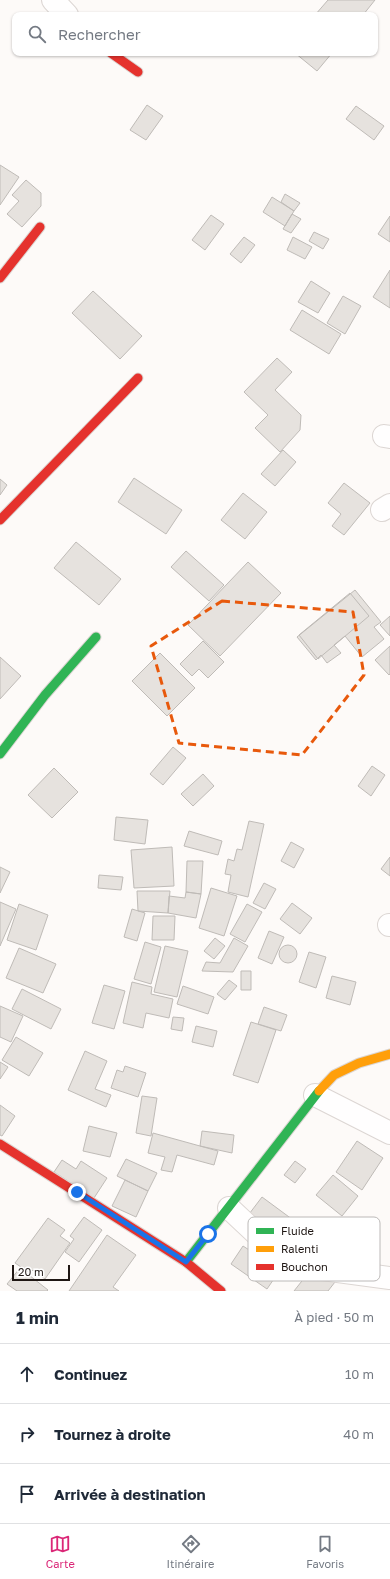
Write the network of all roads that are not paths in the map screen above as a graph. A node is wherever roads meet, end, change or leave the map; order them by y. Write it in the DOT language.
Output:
graph roads {
  1 [pos="54,0"];
  2 [pos="64,12"];
  3 [pos="115,56"];
  4 [pos="138,72"];
  5 [pos="40,227"];
  6 [pos="0,278"];
  7 [pos="138,378"];
  8 [pos="0,520"];
  9 [pos="96,637"];
  10 [pos="0,754"];
  11 [pos="390,1054"];
  12 [pos="315,1095"];
  13 [pos="390,1133"];
  14 [pos="0,1144"];
  15 [pos="229,1208"];
  16 [pos="248,1226"];
  17 [pos="186,1262"];
  18 [pos="380,1277"];
  19 [pos="390,1278"];
  20 [pos="221,1291"];
  1 -- 2 [label="street"];
  3 -- 4 [label="street"];
  5 -- 6 [label="street"];
  7 -- 8 [label="street"];
  9 -- 10 [label="street"];
  11 -- 12 [label="street"];
  12 -- 13 [label="street"];
  12 -- 15 [label="street"];
  14 -- 17 [label="street"];
  15 -- 16 [label="street"];
  15 -- 17 [label="street"];
  17 -- 20 [label="street"];
  18 -- 19 [label="street"];
}
